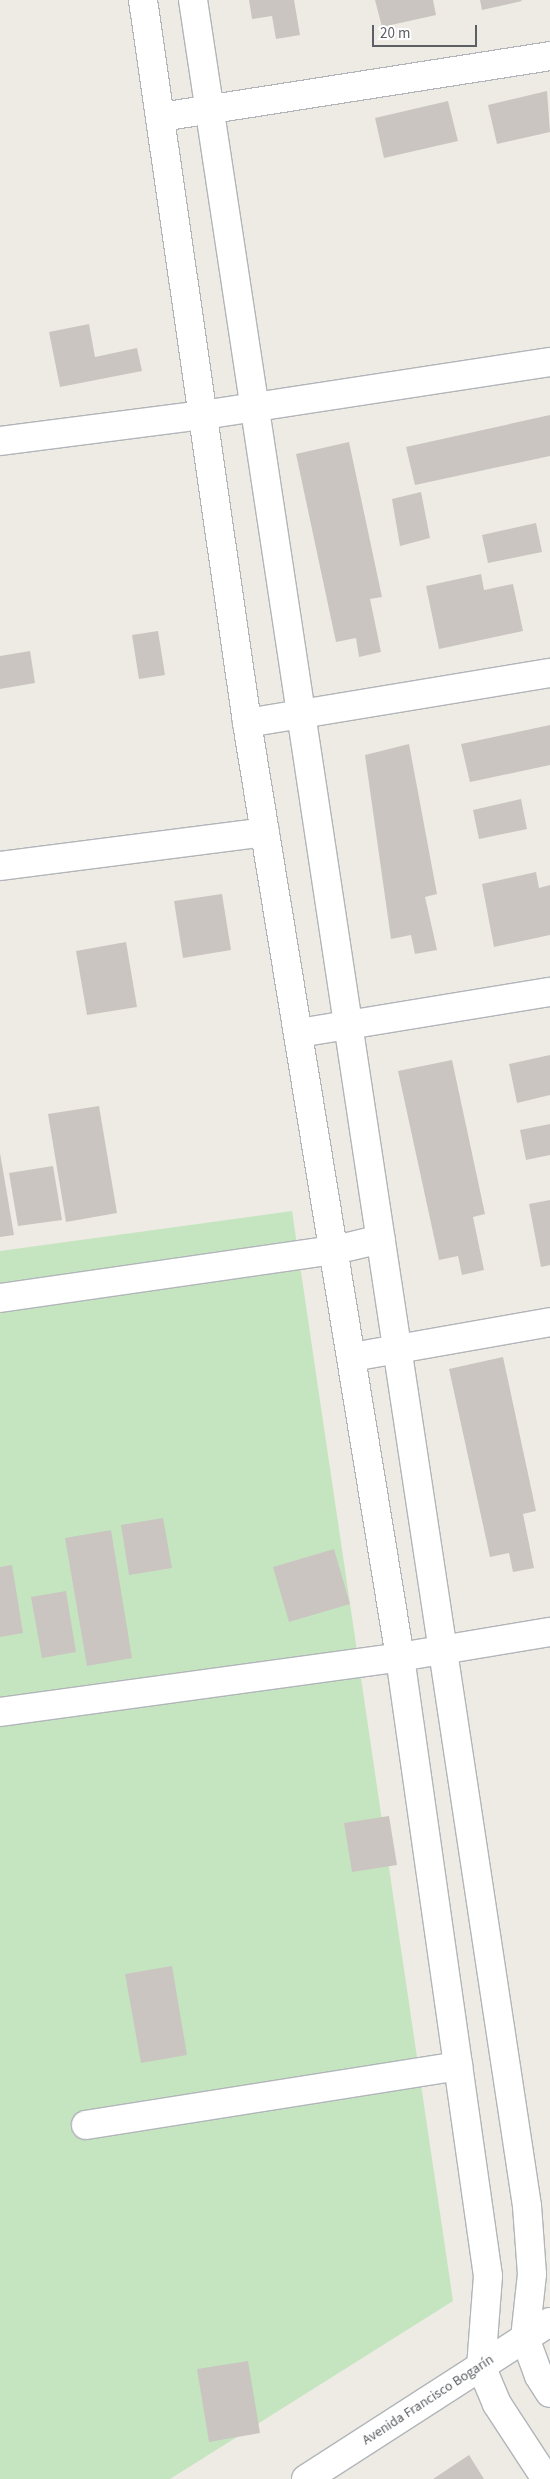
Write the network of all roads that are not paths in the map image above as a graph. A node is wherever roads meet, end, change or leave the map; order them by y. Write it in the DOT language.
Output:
graph roads {
  1 [pos="143,0"];
  2 [pos="193,0"];
  3 [pos="550,56"];
  4 [pos="210,109"];
  5 [pos="161,117"];
  6 [pos="550,362"];
  7 [pos="255,407"];
  8 [pos="203,415"];
  9 [pos="0,441"];
  10 [pos="550,673"];
  11 [pos="302,714"];
  12 [pos="247,723"];
  13 [pos="265,832"];
  14 [pos="0,866"];
  15 [pos="550,992"];
  16 [pos="348,1025"];
  17 [pos="299,1033"];
  18 [pos="381,1239"];
  19 [pos="335,1250"];
  20 [pos="0,1298"];
  21 [pos="550,1322"];
  22 [pos="398,1349"];
  23 [pos="352,1357"];
  24 [pos="550,1632"];
  25 [pos="443,1650"];
  26 [pos="400,1657"];
  27 [pos="0,1712"];
  28 [pos="458,2066"];
  29 [pos="86,2125"];
  30 [pos="550,2322"];
  31 [pos="524,2338"];
  32 [pos="482,2366"];
  33 [pos="550,2393"];
  34 [pos="547,2478"];
  35 [pos="306,2479"];
  1 -- 5 [label="street"];
  2 -- 4 [label="street"];
  3 -- 4 [label="street"];
  4 -- 5 [label="street"];
  4 -- 7 [label="street"];
  5 -- 8 [label="street"];
  6 -- 7 [label="street"];
  7 -- 8 [label="street"];
  7 -- 11 [label="street"];
  8 -- 9 [label="street"];
  8 -- 12 [label="street"];
  10 -- 11 [label="street"];
  11 -- 12 [label="street"];
  11 -- 16 [label="street"];
  12 -- 13 [label="street"];
  13 -- 14 [label="street"];
  13 -- 17 [label="street"];
  15 -- 16 [label="street"];
  16 -- 17 [label="street"];
  16 -- 18 [label="street"];
  17 -- 19 [label="street"];
  18 -- 19 [label="street"];
  18 -- 22 [label="street"];
  19 -- 20 [label="street"];
  19 -- 23 [label="street"];
  21 -- 22 [label="street"];
  22 -- 23 [label="street"];
  22 -- 25 [label="street"];
  23 -- 26 [label="street"];
  24 -- 25 [label="street"];
  25 -- 26 [label="street"];
  25 -- 31 [label="street"];
  26 -- 27 [label="street"];
  26 -- 28 [label="street"];
  28 -- 29 [label="street"];
  28 -- 32 [label="street"];
  30 -- 31 [label="street, Avenida Francisco Bogarín"];
  31 -- 32 [label="street, Avenida Francisco Bogarín"];
  31 -- 33 [label="street"];
  32 -- 34 [label="street"];
  32 -- 35 [label="street, Avenida Francisco Bogarín"];
}
